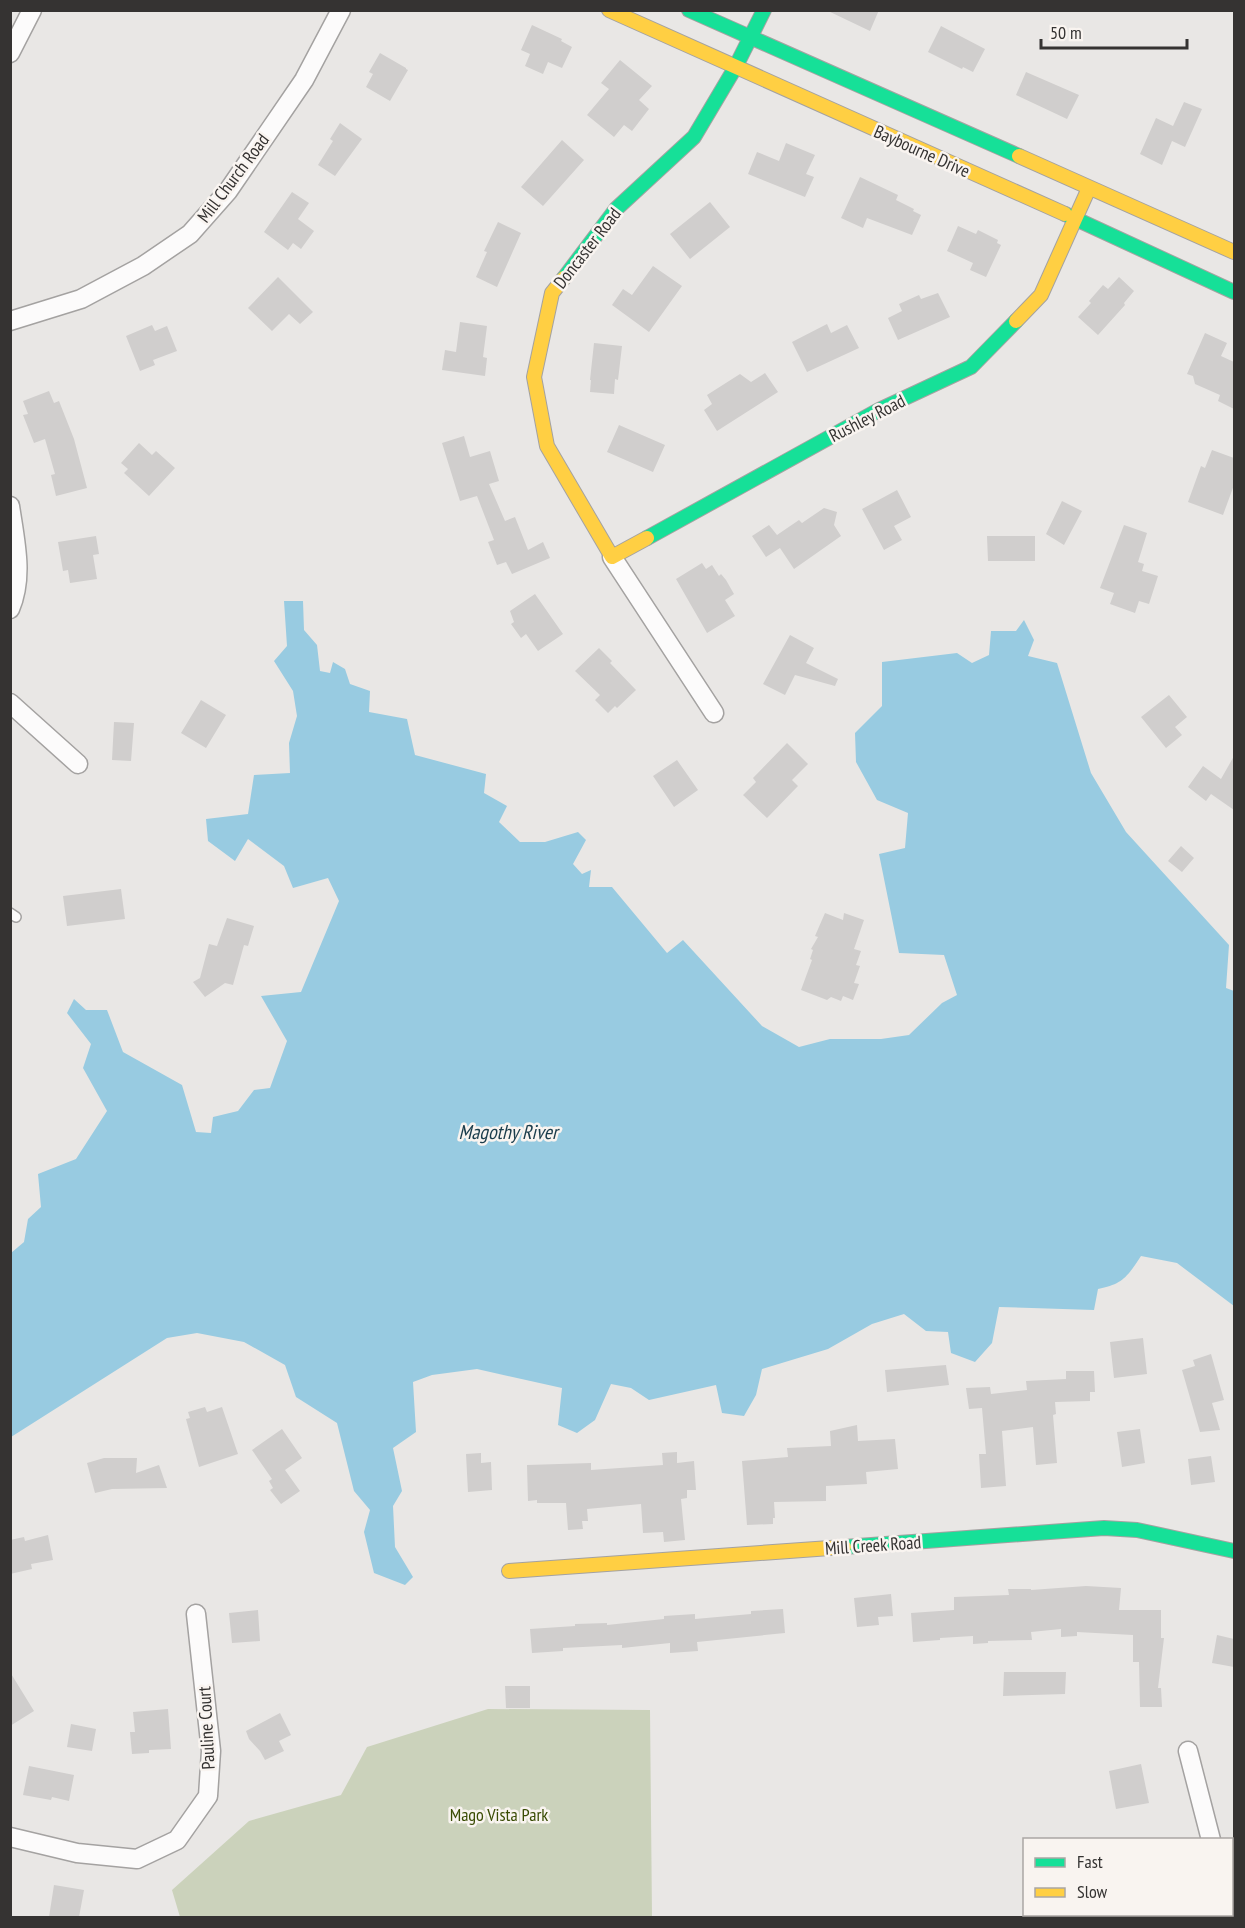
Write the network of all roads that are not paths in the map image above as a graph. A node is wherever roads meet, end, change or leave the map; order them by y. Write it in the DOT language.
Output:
graph roads {
  1 [pos="32,10"];
  2 [pos="341,10"];
  3 [pos="609,10"];
  4 [pos="689,10"];
  5 [pos="764,10"];
  6 [pos="750,38"];
  7 [pos="10,53"];
  8 [pos="735,68"];
  9 [pos="1089,188"];
  10 [pos="1076,219"];
  11 [pos="1234,252"];
  12 [pos="1234,292"];
  13 [pos="10,321"];
  14 [pos="10,506"];
  15 [pos="612,557"];
  16 [pos="10,609"];
  17 [pos="10,703"];
  18 [pos="714,713"];
  19 [pos="78,764"];
  20 [pos="1234,1551"];
  21 [pos="509,1571"];
  22 [pos="196,1614"];
  23 [pos="1188,1750"];
  24 [pos="10,1837"];
  25 [pos="1211,1838"];
  1 -- 7 [label="street"];
  2 -- 13 [label="street, Mill Church Road"];
  3 -- 8 [label="street, Baybourne Drive"];
  4 -- 6 [label="street, Baybourne Drive"];
  5 -- 6 [label="street, Doncaster Road"];
  6 -- 8 [label="street, Doncaster Road"];
  6 -- 9 [label="street, Baybourne Drive"];
  8 -- 10 [label="street, Baybourne Drive"];
  8 -- 15 [label="street, Doncaster Road"];
  9 -- 10 [label="street, Rushley Road"];
  9 -- 11 [label="street, Baybourne Drive"];
  10 -- 12 [label="street, Baybourne Drive"];
  10 -- 15 [label="street, Rushley Road"];
  14 -- 16 [label="street"];
  15 -- 18 [label="street"];
  17 -- 19 [label="street"];
  20 -- 21 [label="street, Mill Creek Road"];
  22 -- 24 [label="street, Pauline Court"];
  23 -- 25 [label="street"];
}
